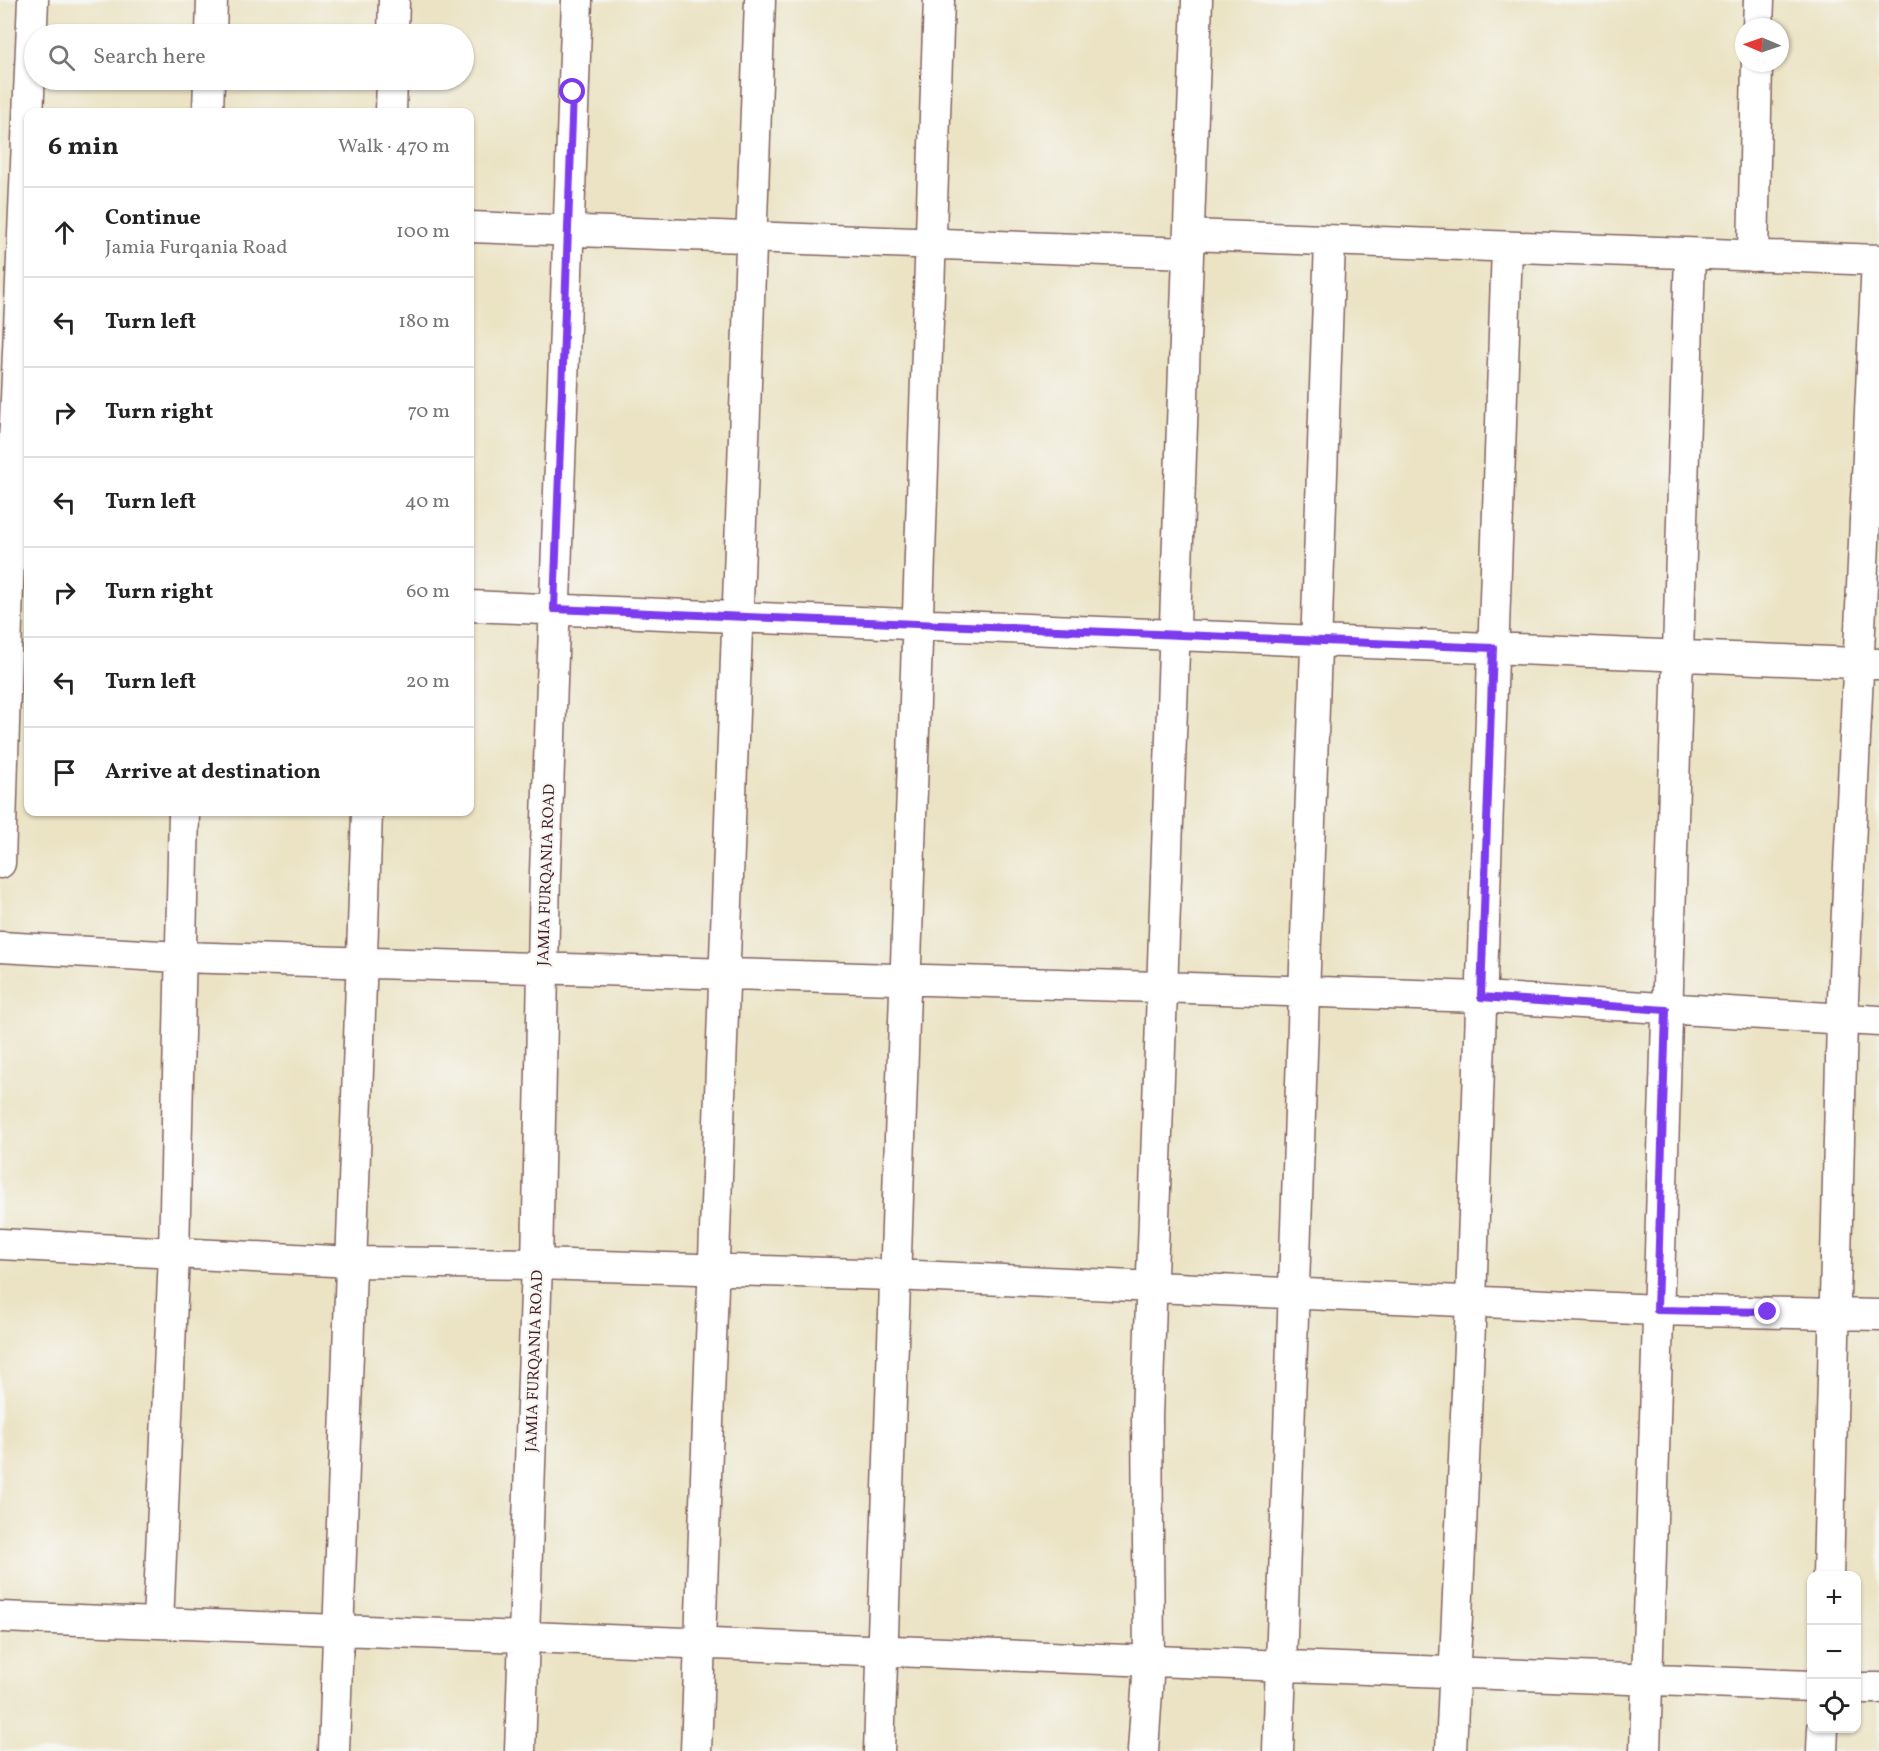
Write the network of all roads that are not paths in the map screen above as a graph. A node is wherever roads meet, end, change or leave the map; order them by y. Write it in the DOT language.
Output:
graph roads {
  1 [pos="33,0"];
  2 [pos="212,0"];
  3 [pos="394,0"];
  4 [pos="577,0"];
  5 [pos="760,0"];
  6 [pos="939,0"];
  7 [pos="1197,0"];
  8 [pos="1759,0"];
  9 [pos="1758,18"];
  10 [pos="31,24"];
  11 [pos="211,24"];
  12 [pos="393,24"];
  13 [pos="1757,72"];
  14 [pos="27,90"];
  15 [pos="209,90"];
  16 [pos="392,90"];
  17 [pos="25,108"];
  18 [pos="208,108"];
  19 [pos="391,108"];
  20 [pos="24,126"];
  21 [pos="18,210"];
  22 [pos="474,227"];
  23 [pos="568,230"];
  24 [pos="751,237"];
  25 [pos="1330,241"];
  26 [pos="930,243"];
  27 [pos="1188,244"];
  28 [pos="1507,247"];
  29 [pos="1690,254"];
  30 [pos="1753,256"];
  31 [pos="1878,260"];
  32 [pos="12,587"];
  33 [pos="474,606"];
  34 [pos="554,609"];
  35 [pos="737,616"];
  36 [pos="917,624"];
  37 [pos="1174,635"];
  38 [pos="1316,641"];
  39 [pos="1493,648"];
  40 [pos="1678,656"];
  41 [pos="1868,664"];
  42 [pos="184,816"];
  43 [pos="368,816"];
  44 [pos="0,863"];
  45 [pos="0,947"];
  46 [pos="179,957"];
  47 [pos="362,962"];
  48 [pos="542,968"];
  49 [pos="725,974"];
  50 [pos="904,980"];
  51 [pos="1162,989"];
  52 [pos="1303,992"];
  53 [pos="1481,997"];
  54 [pos="1666,1010"];
  55 [pos="1842,1020"];
  56 [pos="1879,1022"];
  57 [pos="0,1244"];
  58 [pos="174,1254"];
  59 [pos="352,1262"];
  60 [pos="537,1264"];
  61 [pos="715,1269"];
  62 [pos="894,1275"];
  63 [pos="1151,1285"];
  64 [pos="1292,1293"];
  65 [pos="1471,1302"];
  66 [pos="1657,1310"];
  67 [pos="1835,1314"];
  68 [pos="1879,1315"];
  69 [pos="1828,1571"];
  70 [pos="0,1617"];
  71 [pos="158,1623"];
  72 [pos="338,1630"];
  73 [pos="524,1637"];
  74 [pos="701,1644"];
  75 [pos="884,1650"];
  76 [pos="1149,1661"];
  77 [pos="1281,1665"];
  78 [pos="1452,1672"];
  79 [pos="1648,1680"];
  80 [pos="1807,1686"];
  81 [pos="1861,1688"];
  82 [pos="1879,1688"];
  83 [pos="1823,1733"];
  84 [pos="334,1751"];
  85 [pos="520,1751"];
  86 [pos="696,1751"];
  87 [pos="879,1751"];
  88 [pos="1143,1751"];
  89 [pos="1278,1751"];
  90 [pos="1451,1751"];
  91 [pos="1645,1751"];
  92 [pos="1822,1751"];
  1 -- 10 [label="street"];
  2 -- 11 [label="street"];
  3 -- 12 [label="street"];
  4 -- 23 [label="street, JAMIA FURQANIA ROAD"];
  5 -- 24 [label="street"];
  6 -- 26 [label="street"];
  7 -- 27 [label="street"];
  8 -- 9 [label="street"];
  13 -- 30 [label="street"];
  14 -- 17 [label="street"];
  15 -- 18 [label="street"];
  16 -- 19 [label="street"];
  20 -- 21 [label="street"];
  21 -- 32 [label="street"];
  22 -- 23 [label="street"];
  23 -- 24 [label="street"];
  23 -- 34 [label="street, JAMIA FURQANIA ROAD"];
  24 -- 26 [label="street"];
  24 -- 35 [label="street"];
  25 -- 27 [label="street"];
  25 -- 28 [label="street"];
  25 -- 38 [label="street"];
  26 -- 27 [label="street"];
  26 -- 36 [label="street"];
  27 -- 37 [label="street"];
  28 -- 29 [label="street"];
  28 -- 39 [label="street"];
  29 -- 30 [label="street"];
  29 -- 40 [label="street"];
  30 -- 31 [label="street"];
  31 -- 41 [label="street"];
  32 -- 44 [label="street"];
  33 -- 34 [label="street"];
  34 -- 35 [label="street"];
  34 -- 48 [label="street, JAMIA FURQANIA ROAD"];
  35 -- 36 [label="street"];
  35 -- 49 [label="street"];
  36 -- 37 [label="street"];
  36 -- 50 [label="street"];
  37 -- 38 [label="street"];
  37 -- 51 [label="street"];
  38 -- 39 [label="street"];
  38 -- 52 [label="street"];
  39 -- 40 [label="street"];
  39 -- 53 [label="street"];
  40 -- 41 [label="street"];
  40 -- 54 [label="street"];
  41 -- 55 [label="street"];
  42 -- 46 [label="street"];
  43 -- 47 [label="street"];
  45 -- 46 [label="street"];
  46 -- 47 [label="street"];
  46 -- 58 [label="street"];
  47 -- 48 [label="street"];
  47 -- 59 [label="street"];
  48 -- 49 [label="street"];
  48 -- 60 [label="street, JAMIA FURQANIA ROAD"];
  49 -- 50 [label="street"];
  49 -- 61 [label="street"];
  50 -- 51 [label="street"];
  50 -- 62 [label="street"];
  51 -- 52 [label="street"];
  51 -- 63 [label="street"];
  52 -- 53 [label="street"];
  52 -- 64 [label="street"];
  53 -- 54 [label="street"];
  53 -- 65 [label="street"];
  54 -- 55 [label="street"];
  54 -- 66 [label="street"];
  55 -- 56 [label="street"];
  55 -- 67 [label="street"];
  57 -- 58 [label="street"];
  58 -- 59 [label="street"];
  58 -- 71 [label="street"];
  59 -- 60 [label="street"];
  59 -- 72 [label="street"];
  60 -- 61 [label="street"];
  60 -- 73 [label="street, JAMIA FURQANIA ROAD"];
  61 -- 62 [label="street"];
  61 -- 74 [label="street"];
  62 -- 63 [label="street"];
  62 -- 75 [label="street"];
  63 -- 64 [label="street"];
  63 -- 76 [label="street"];
  64 -- 65 [label="street"];
  64 -- 77 [label="street"];
  65 -- 66 [label="street"];
  65 -- 78 [label="street"];
  66 -- 67 [label="street"];
  66 -- 79 [label="street"];
  67 -- 68 [label="street"];
  67 -- 69 [label="street"];
  70 -- 71 [label="street"];
  71 -- 72 [label="street"];
  72 -- 73 [label="street"];
  72 -- 84 [label="street"];
  73 -- 74 [label="street"];
  73 -- 85 [label="street, JAMIA FURQANIA ROAD"];
  74 -- 75 [label="street"];
  74 -- 86 [label="street"];
  75 -- 76 [label="street"];
  75 -- 87 [label="street"];
  76 -- 77 [label="street"];
  76 -- 88 [label="street"];
  77 -- 78 [label="street"];
  77 -- 89 [label="street"];
  78 -- 79 [label="street"];
  78 -- 90 [label="street"];
  79 -- 80 [label="street"];
  79 -- 91 [label="street"];
  81 -- 82 [label="street"];
  83 -- 92 [label="street"];
}
